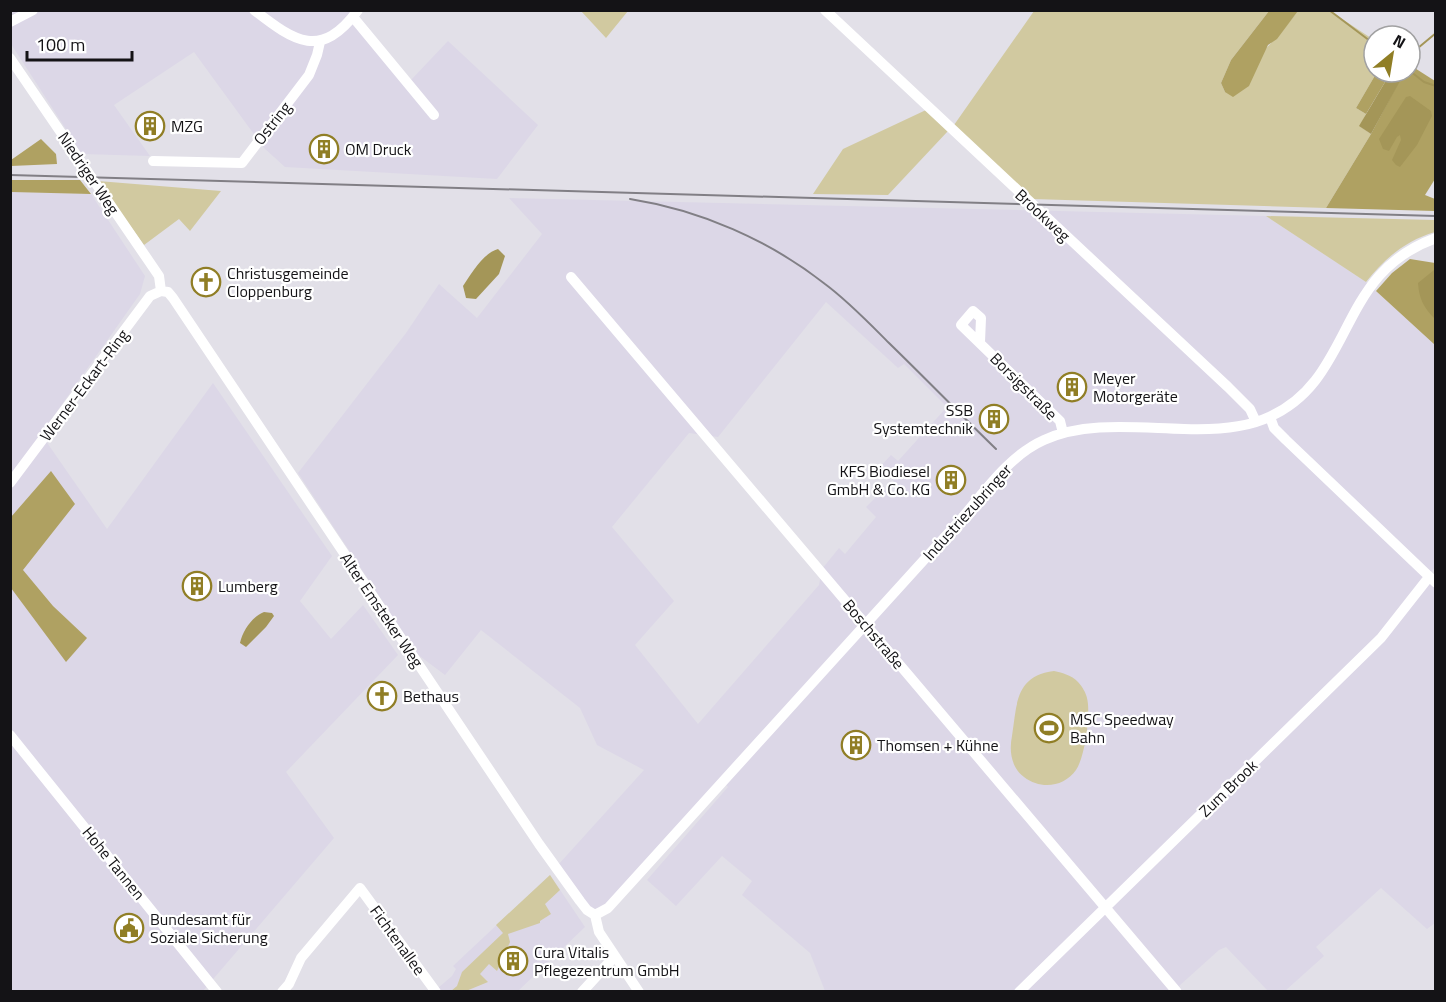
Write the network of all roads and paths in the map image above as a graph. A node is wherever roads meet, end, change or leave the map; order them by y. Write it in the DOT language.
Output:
graph roads {
  1 [pos="33,10"];
  2 [pos="254,10"];
  3 [pos="825,10"];
  4 [pos="356,14"];
  5 [pos="10,22"];
  6 [pos="320,42"];
  7 [pos="10,58"];
  8 [pos="434,115"];
  9 [pos="153,161"];
  10 [pos="1436,238"];
  11 [pos="571,277"];
  12 [pos="161,291"];
  13 [pos="980,342"];
  14 [pos="1270,417"];
  15 [pos="1256,422"];
  16 [pos="1064,433"];
  17 [pos="10,483"];
  18 [pos="1432,580"];
  19 [pos="865,624"];
  20 [pos="10,735"];
  21 [pos="1105,907"];
  22 [pos="595,915"];
  23 [pos="615,956"];
  24 [pos="430,989"];
  25 [pos="217,992"];
  26 [pos="282,992"];
  27 [pos="582,992"];
  28 [pos="639,992"];
  29 [pos="1019,992"];
  30 [pos="1177,992"];
  1 -- 5 [label="street"];
  2 -- 6 [label="street"];
  3 -- 15 [label="street, Brookweg"];
  4 -- 6 [label="street"];
  4 -- 8 [label="street"];
  6 -- 9 [label="street, Ostring"];
  7 -- 12 [label="street, Niedriger Weg"];
  10 -- 14 [label="street, Industriezubringer"];
  11 -- 19 [label="street, Boschstraße"];
  12 -- 17 [label="street, Werner-Eckart-Ring"];
  12 -- 22 [label="street, Alter Emsteker Weg"];
  13 -- 16 [label="street, Borsigstraße"];
  14 -- 15 [label="street, Industriezubringer"];
  14 -- 18 [label="street"];
  15 -- 16 [label="street, Industriezubringer"];
  16 -- 19 [label="street, Industriezubringer"];
  18 -- 21 [label="street, Zum Brook"];
  19 -- 21 [label="street, Boschstraße"];
  19 -- 22 [label="street, Industriezubringer"];
  20 -- 25 [label="street, Hohe Tannen"];
  21 -- 29 [label="street, Zum Brook"];
  21 -- 30 [label="street, Boschstraße"];
  22 -- 23 [label="street, Alter Emsteker Weg"];
  23 -- 27 [label="street"];
  23 -- 28 [label="street, Alter Emsteker Weg"];
  24 -- 26 [label="street, Fichtenallee"];
}
